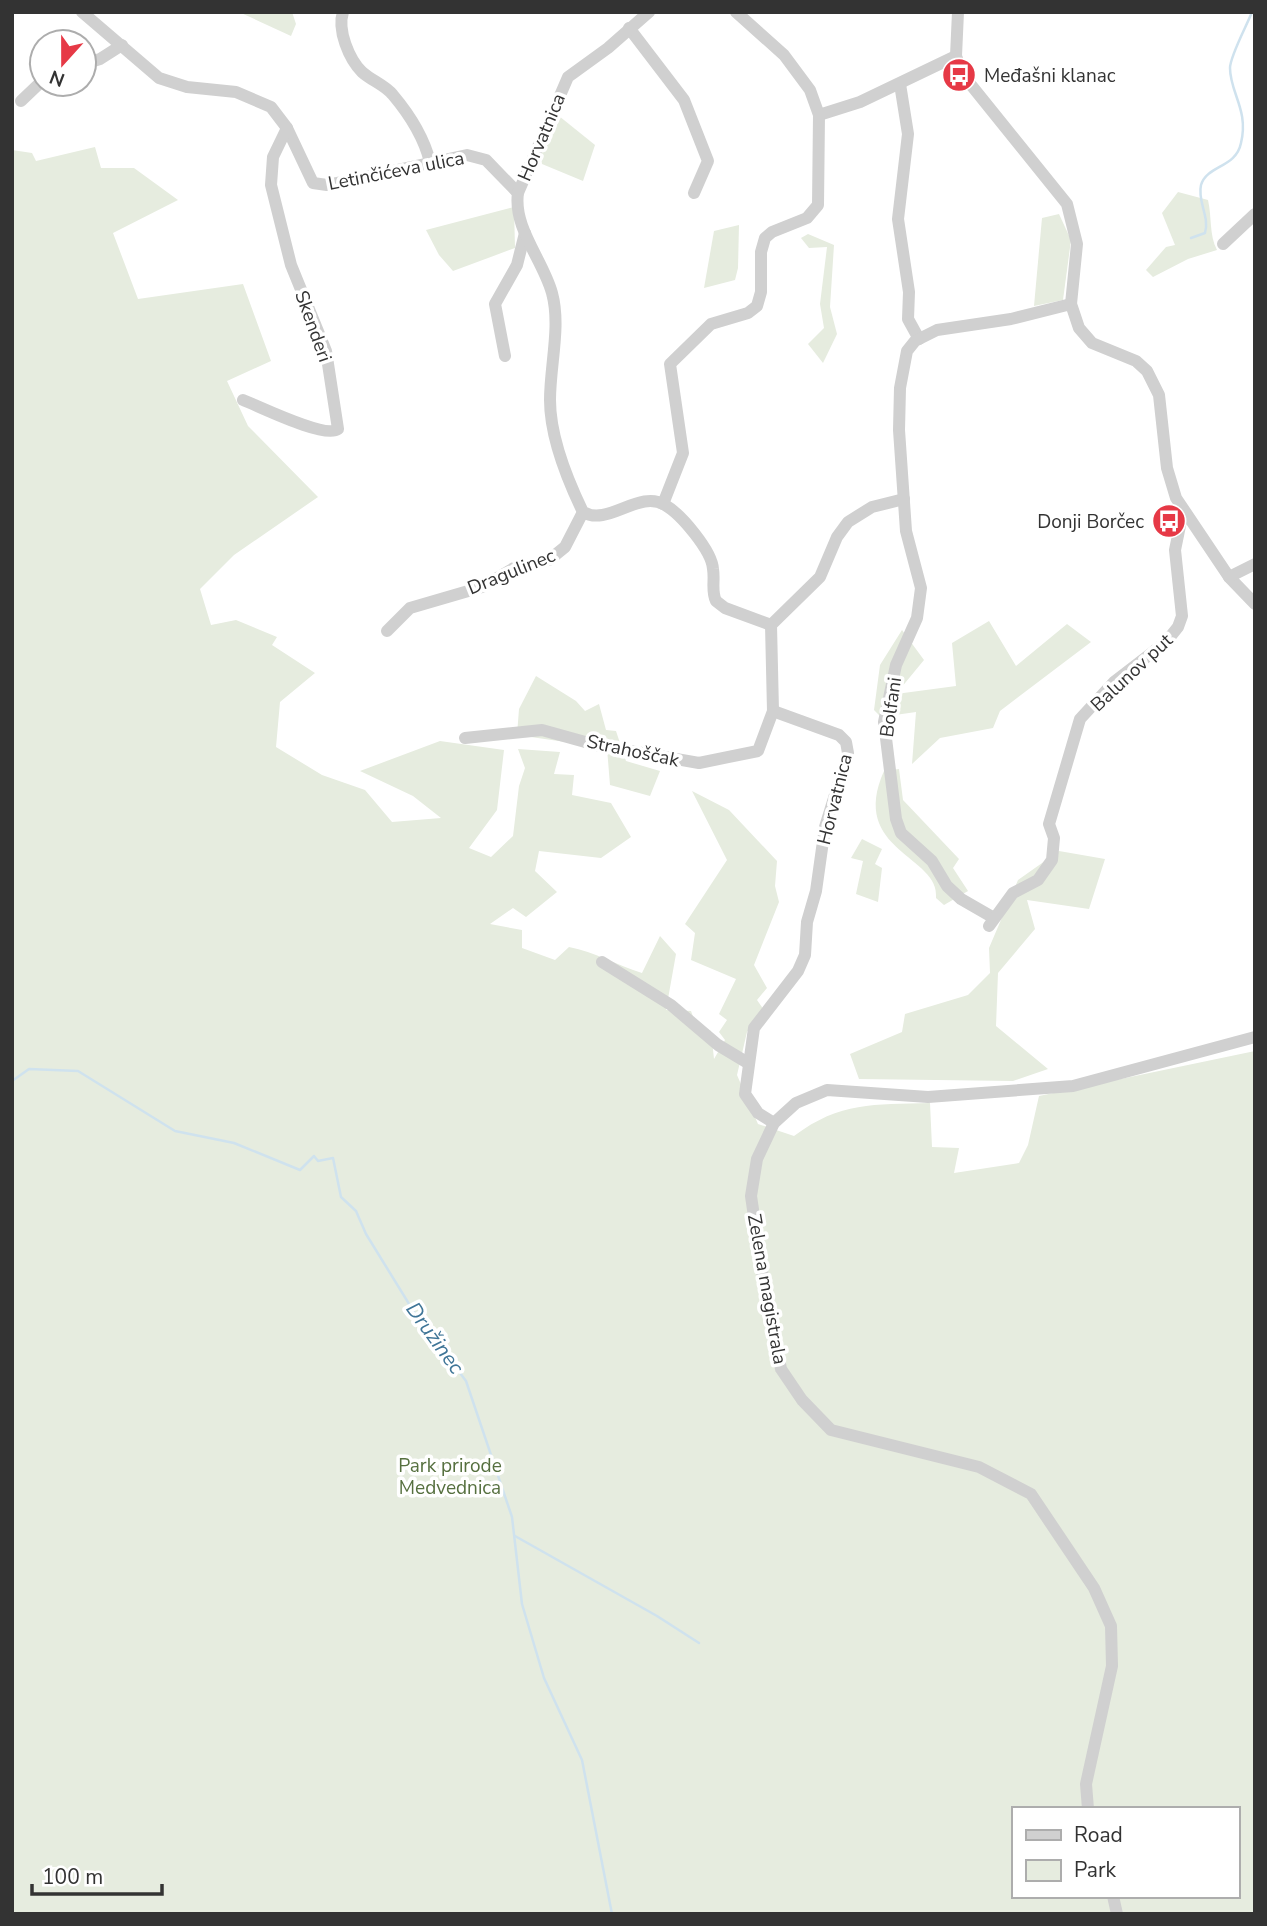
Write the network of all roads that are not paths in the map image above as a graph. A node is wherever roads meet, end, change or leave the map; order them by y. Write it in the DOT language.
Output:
graph roads {
  1 [pos="82,12"];
  2 [pos="343,12"];
  3 [pos="649,12"];
  4 [pos="736,12"];
  5 [pos="958,12"];
  6 [pos="629,28"];
  7 [pos="121,45"];
  8 [pos="956,55"];
  9 [pos="98,60"];
  10 [pos="900,83"];
  11 [pos="28,95"];
  12 [pos="22,101"];
  13 [pos="819,116"];
  14 [pos="287,128"];
  15 [pos="430,162"];
  16 [pos="518,192"];
  17 [pos="694,193"];
  18 [pos="1255,214"];
  19 [pos="525,233"];
  20 [pos="1223,244"];
  21 [pos="1071,304"];
  22 [pos="919,339"];
  23 [pos="505,356"];
  24 [pos="243,401"];
  25 [pos="904,499"];
  26 [pos="663,504"];
  27 [pos="583,512"];
  28 [pos="1183,512"];
  29 [pos="1255,565"];
  30 [pos="1229,577"];
  31 [pos="1255,604"];
  32 [pos="771,625"];
  33 [pos="387,631"];
  34 [pos="773,711"];
  35 [pos="465,738"];
  36 [pos="992,922"];
  37 [pos="601,962"];
  38 [pos="1255,1037"];
  39 [pos="748,1063"];
  40 [pos="774,1123"];
  41 [pos="1088,1807"];
  1 -- 7 [label="street, Letinčićeva ulica"];
  2 -- 15 [label="street"];
  3 -- 6 [label="street, Horvatnica"];
  4 -- 13 [label="street"];
  5 -- 8 [label="street"];
  6 -- 16 [label="street, Horvatnica"];
  6 -- 17 [label="street"];
  7 -- 9 [label="street"];
  7 -- 14 [label="street, Letinčićeva ulica"];
  8 -- 10 [label="street"];
  8 -- 21 [label="street"];
  10 -- 13 [label="street"];
  10 -- 22 [label="street"];
  11 -- 12 [label="street"];
  13 -- 26 [label="street"];
  14 -- 15 [label="street, Letinčićeva ulica"];
  14 -- 24 [label="street, Skenderi"];
  15 -- 16 [label="street, Letinčićeva ulica"];
  16 -- 19 [label="street, Horvatnica"];
  18 -- 20 [label="street"];
  19 -- 23 [label="street, Horvatnica"];
  19 -- 27 [label="street, Horvatnica"];
  21 -- 22 [label="street"];
  21 -- 28 [label="street"];
  22 -- 25 [label="street, Bolfani"];
  25 -- 32 [label="street"];
  25 -- 36 [label="street, Bolfani"];
  26 -- 27 [label="street"];
  26 -- 32 [label="street"];
  27 -- 33 [label="street, Dragulinec"];
  28 -- 30 [label="street"];
  28 -- 36 [label="street, Balunov put"];
  29 -- 30 [label="street"];
  30 -- 31 [label="street"];
  32 -- 34 [label="street"];
  34 -- 35 [label="street, Strahoščak"];
  34 -- 39 [label="street, Horvatnica"];
  37 -- 39 [label="street"];
  38 -- 40 [label="street, Zelena magistrala"];
  39 -- 40 [label="street, Horvatnica"];
  40 -- 41 [label="street, Zelena magistrala"];
}
